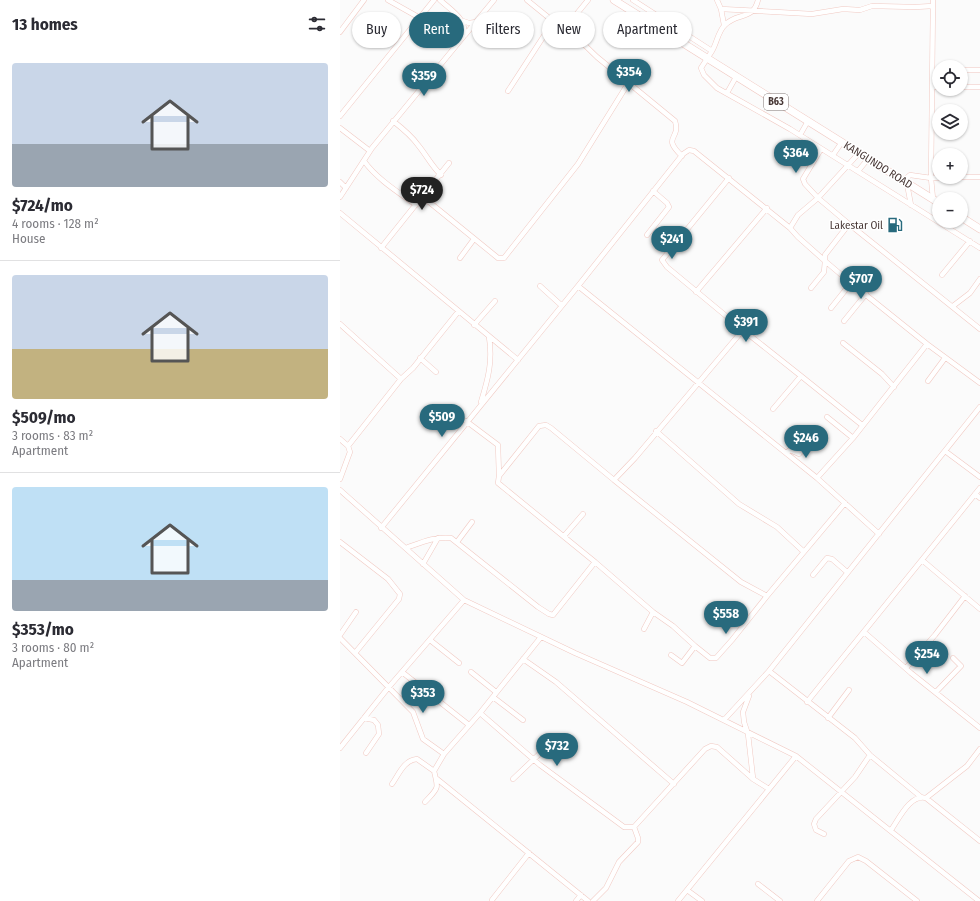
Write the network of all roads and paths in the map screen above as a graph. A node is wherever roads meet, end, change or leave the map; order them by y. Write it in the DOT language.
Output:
graph roads {
  1 [pos="364,0"];
  2 [pos="388,0"];
  3 [pos="434,0"];
  4 [pos="440,0"];
  5 [pos="494,0"];
  6 [pos="527,0"];
  7 [pos="588,0"];
  8 [pos="614,0"];
  9 [pos="632,0"];
  10 [pos="718,0"];
  11 [pos="758,0"];
  12 [pos="933,0"];
  13 [pos="932,6"];
  14 [pos="626,8"];
  15 [pos="722,9"];
  16 [pos="755,11"];
  17 [pos="409,12"];
  18 [pos="425,12"];
  19 [pos="453,12"];
  20 [pos="484,12"];
  21 [pos="542,12"];
  22 [pos="578,12"];
  23 [pos="464,25"];
  24 [pos="724,25"];
  25 [pos="472,27"];
  26 [pos="409,31"];
  27 [pos="340,32"];
  28 [pos="464,36"];
  29 [pos="542,39"];
  30 [pos="454,48"];
  31 [pos="588,48"];
  32 [pos="712,50"];
  33 [pos="708,59"];
  34 [pos="933,60"];
  35 [pos="968,70"];
  36 [pos="980,70"];
  37 [pos="736,77"];
  38 [pos="629,82"];
  39 [pos="968,87"];
  40 [pos="980,87"];
  41 [pos="508,91"];
  42 [pos="727,93"];
  43 [pos="933,96"];
  44 [pos="340,116"];
  45 [pos="393,121"];
  46 [pos="808,121"];
  47 [pos="340,128"];
  48 [pos="800,135"];
  49 [pos="842,142"];
  50 [pos="821,149"];
  51 [pos="370,151"];
  52 [pos="859,153"];
  53 [pos="833,155"];
  54 [pos="682,156"];
  55 [pos="868,159"];
  56 [pos="364,161"];
  57 [pos="449,163"];
  58 [pos="848,164"];
  59 [pos="858,170"];
  60 [pos="441,175"];
  61 [pos="980,176"];
  62 [pos="968,177"];
  63 [pos="729,178"];
  64 [pos="931,178"];
  65 [pos="340,182"];
  66 [pos="905,182"];
  67 [pos="346,188"];
  68 [pos="653,191"];
  69 [pos="934,192"];
  70 [pos="340,197"];
  71 [pos="423,197"];
  72 [pos="818,198"];
  73 [pos="932,199"];
  74 [pos="416,205"];
  75 [pos="911,205"];
  76 [pos="767,208"];
  77 [pos="340,213"];
  78 [pos="968,221"];
  79 [pos="849,224"];
  80 [pos="790,228"];
  81 [pos="980,229"];
  82 [pos="647,235"];
  83 [pos="474,239"];
  84 [pos="970,241"];
  85 [pos="381,248"];
  86 [pos="980,248"];
  87 [pos="460,258"];
  88 [pos="825,261"];
  89 [pos="942,275"];
  90 [pos="980,279"];
  91 [pos="851,283"];
  92 [pos="540,286"];
  93 [pos="578,286"];
  94 [pos="811,288"];
  95 [pos="696,292"];
  96 [pos="866,294"];
  97 [pos="495,301"];
  98 [pos="561,306"];
  99 [pos="952,306"];
  100 [pos="831,308"];
  101 [pos="458,312"];
  102 [pos="844,321"];
  103 [pos="340,324"];
  104 [pos="474,325"];
  105 [pos="980,329"];
  106 [pos="742,330"];
  107 [pos="489,338"];
  108 [pos="843,343"];
  109 [pos="927,344"];
  110 [pos="420,358"];
  111 [pos="945,358"];
  112 [pos="518,360"];
  113 [pos="436,372"];
  114 [pos="801,376"];
  115 [pos="401,379"];
  116 [pos="928,381"];
  117 [pos="698,383"];
  118 [pos="980,383"];
  119 [pos="894,387"];
  120 [pos="480,405"];
  121 [pos="980,407"];
  122 [pos="773,409"];
  123 [pos="827,417"];
  124 [pos="466,421"];
  125 [pos="862,425"];
  126 [pos="656,431"];
  127 [pos="853,438"];
  128 [pos="340,439"];
  129 [pos="809,442"];
  130 [pos="348,446"];
  131 [pos="945,451"];
  132 [pos="786,453"];
  133 [pos="499,476"];
  134 [pos="980,477"];
  135 [pos="817,478"];
  136 [pos="340,479"];
  137 [pos="614,480"];
  138 [pos="980,488"];
  139 [pos="340,490"];
  140 [pos="975,494"];
  141 [pos="980,498"];
  142 [pos="845,503"];
  143 [pos="583,514"];
  144 [pos="472,522"];
  145 [pos="381,528"];
  146 [pos="879,534"];
  147 [pos="564,536"];
  148 [pos="438,538"];
  149 [pos="340,542"];
  150 [pos="457,542"];
  151 [pos="406,548"];
  152 [pos="804,552"];
  153 [pos="922,560"];
  154 [pos="595,562"];
  155 [pos="424,564"];
  156 [pos="847,572"];
  157 [pos="813,575"];
  158 [pos="767,596"];
  159 [pos="965,596"];
  160 [pos="464,600"];
  161 [pos="980,609"];
  162 [pos="356,612"];
  163 [pos="653,612"];
  164 [pos="644,629"];
  165 [pos="864,632"];
  166 [pos="340,635"];
  167 [pos="541,637"];
  168 [pos="340,638"];
  169 [pos="430,640"];
  170 [pos="695,646"];
  171 [pos="355,653"];
  172 [pos="671,655"];
  173 [pos="953,658"];
  174 [pos="523,659"];
  175 [pos="459,663"];
  176 [pos="906,668"];
  177 [pos="769,671"];
  178 [pos="402,672"];
  179 [pos="471,672"];
  180 [pos="388,688"];
  181 [pos="850,690"];
  182 [pos="496,692"];
  183 [pos="936,692"];
  184 [pos="749,694"];
  185 [pos="493,697"];
  186 [pos="807,702"];
  187 [pos="480,713"];
  188 [pos="364,718"];
  189 [pos="828,718"];
  190 [pos="523,720"];
  191 [pos="724,720"];
  192 [pos="469,725"];
  193 [pos="980,728"];
  194 [pos="748,734"];
  195 [pos="554,740"];
  196 [pos="341,745"];
  197 [pos="980,749"];
  198 [pos="366,753"];
  199 [pos="444,754"];
  200 [pos="870,755"];
  201 [pos="796,756"];
  202 [pos="534,760"];
  203 [pos="434,771"];
  204 [pos="436,778"];
  205 [pos="513,778"];
  206 [pos="753,779"];
  207 [pos="392,784"];
  208 [pos="674,784"];
  209 [pos="769,789"];
  210 [pos="842,792"];
  211 [pos="923,797"];
  212 [pos="426,802"];
  213 [pos="634,828"];
  214 [pos="891,830"];
  215 [pos="824,834"];
  216 [pos="980,841"];
  217 [pos="529,853"];
  218 [pos="758,884"];
  219 [pos="687,890"];
  220 [pos="581,895"];
  221 [pos="492,900"];
  222 [pos="576,901"];
  223 [pos="588,901"];
  224 [pos="594,901"];
  225 [pos="678,901"];
  226 [pos="702,901"];
  227 [pos="780,901"];
  228 [pos="817,901"];
  229 [pos="917,901"];
  230 [pos="979,901"];
  1 -- 27 [label="street"];
  2 -- 17 [label="street"];
  3 -- 18 [label="street"];
  4 -- 19 [label="street"];
  5 -- 20 [label="street"];
  6 -- 21 [label="street"];
  7 -- 22 [label="street"];
  8 -- 14 [label="highway, KANGUNDO ROAD / B63"];
  9 -- 14 [label="street"];
  9 -- 32 [label="street"];
  10 -- 15 [label="street"];
  11 -- 16 [label="street"];
  12 -- 13 [label="street"];
  13 -- 16 [label="street"];
  13 -- 34 [label="street"];
  14 -- 33 [label="highway, KANGUNDO ROAD / B63"];
  15 -- 16 [label="street"];
  15 -- 24 [label="street"];
  16 -- 24 [label="street"];
  23 -- 28 [label="street"];
  24 -- 32 [label="street"];
  25 -- 28 [label="street"];
  26 -- 44 [label="street"];
  29 -- 41 [label="street"];
  30 -- 45 [label="street"];
  31 -- 38 [label="street"];
  32 -- 33 [label="street"];
  33 -- 37 [label="highway, KANGUNDO ROAD / B63"];
  33 -- 42 [label="street"];
  35 -- 36 [label="street"];
  37 -- 42 [label="street"];
  37 -- 46 [label="highway, KANGUNDO ROAD / B63"];
  38 -- 54 [label="street"];
  38 -- 83 [label="street"];
  39 -- 40 [label="street"];
  42 -- 48 [label="street"];
  43 -- 64 [label="street"];
  45 -- 51 [label="street"];
  45 -- 60 [label="street"];
  46 -- 48 [label="street"];
  46 -- 49 [label="highway, KANGUNDO ROAD / B63"];
  47 -- 51 [label="street"];
  48 -- 50 [label="street"];
  49 -- 52 [label="highway, KANGUNDO ROAD / B63"];
  49 -- 53 [label="street"];
  50 -- 53 [label="street"];
  50 -- 72 [label="street"];
  51 -- 56 [label="street"];
  52 -- 55 [label="highway, KANGUNDO ROAD / B63"];
  52 -- 58 [label="street"];
  53 -- 58 [label="street"];
  54 -- 63 [label="street"];
  54 -- 68 [label="street"];
  55 -- 59 [label="street"];
  55 -- 66 [label="highway, KANGUNDO ROAD / B63"];
  56 -- 67 [label="street"];
  56 -- 74 [label="street"];
  57 -- 60 [label="street"];
  58 -- 59 [label="street"];
  58 -- 72 [label="street"];
  59 -- 75 [label="street"];
  60 -- 71 [label="street"];
  61 -- 62 [label="street"];
  63 -- 76 [label="street"];
  63 -- 95 [label="street"];
  64 -- 66 [label="street"];
  64 -- 69 [label="street"];
  65 -- 67 [label="street"];
  66 -- 73 [label="highway, KANGUNDO ROAD / B63"];
  66 -- 75 [label="street"];
  67 -- 70 [label="street"];
  68 -- 82 [label="street"];
  68 -- 93 [label="street"];
  71 -- 74 [label="street"];
  71 -- 83 [label="street"];
  72 -- 79 [label="street"];
  72 -- 80 [label="street"];
  74 -- 85 [label="street"];
  75 -- 84 [label="street"];
  76 -- 80 [label="street"];
  76 -- 95 [label="street"];
  77 -- 85 [label="street"];
  78 -- 81 [label="highway"];
  79 -- 88 [label="street"];
  79 -- 99 [label="street"];
  80 -- 88 [label="street"];
  83 -- 87 [label="street"];
  84 -- 86 [label="street"];
  84 -- 89 [label="street"];
  85 -- 101 [label="street"];
  88 -- 91 [label="street"];
  88 -- 94 [label="street"];
  90 -- 99 [label="street"];
  91 -- 96 [label="street"];
  91 -- 100 [label="street"];
  92 -- 98 [label="street"];
  93 -- 98 [label="street"];
  93 -- 117 [label="street"];
  95 -- 106 [label="street"];
  96 -- 102 [label="street"];
  96 -- 109 [label="street"];
  97 -- 104 [label="street"];
  98 -- 112 [label="street"];
  99 -- 105 [label="street"];
  101 -- 104 [label="street"];
  101 -- 110 [label="street"];
  103 -- 115 [label="street"];
  104 -- 107 [label="street"];
  106 -- 114 [label="street"];
  106 -- 117 [label="street"];
  107 -- 112 [label="street"];
  107 -- 120 [label="street"];
  108 -- 119 [label="street"];
  109 -- 111 [label="street"];
  109 -- 119 [label="street"];
  110 -- 113 [label="street"];
  110 -- 115 [label="street"];
  111 -- 116 [label="street"];
  111 -- 118 [label="street"];
  112 -- 120 [label="street"];
  114 -- 122 [label="street"];
  114 -- 125 [label="street"];
  115 -- 130 [label="street"];
  117 -- 126 [label="street"];
  117 -- 132 [label="street"];
  119 -- 125 [label="street"];
  120 -- 124 [label="street"];
  121 -- 131 [label="street"];
  123 -- 127 [label="street"];
  124 -- 133 [label="street"];
  124 -- 145 [label="street"];
  125 -- 127 [label="street"];
  126 -- 137 [label="street"];
  126 -- 152 [label="street"];
  127 -- 135 [label="street"];
  128 -- 130 [label="street"];
  129 -- 132 [label="street"];
  130 -- 136 [label="street"];
  131 -- 134 [label="street"];
  131 -- 146 [label="street"];
  132 -- 135 [label="street"];
  133 -- 137 [label="street"];
  133 -- 147 [label="street"];
  135 -- 142 [label="street"];
  137 -- 158 [label="street"];
  138 -- 140 [label="street"];
  139 -- 145 [label="street"];
  140 -- 141 [label="street"];
  140 -- 153 [label="street"];
  142 -- 146 [label="street"];
  142 -- 152 [label="street"];
  143 -- 147 [label="street"];
  144 -- 150 [label="street"];
  145 -- 151 [label="street"];
  146 -- 156 [label="street"];
  147 -- 154 [label="street"];
  148 -- 150 [label="street"];
  148 -- 151 [label="street"];
  148 -- 155 [label="street"];
  149 -- 171 [label="street"];
  150 -- 154 [label="street"];
  151 -- 155 [label="street"];
  152 -- 158 [label="street"];
  153 -- 159 [label="street"];
  153 -- 165 [label="street"];
  154 -- 163 [label="street"];
  155 -- 160 [label="street"];
  156 -- 157 [label="street"];
  156 -- 177 [label="street"];
  158 -- 170 [label="street"];
  159 -- 161 [label="street"];
  159 -- 176 [label="street"];
  160 -- 167 [label="street"];
  160 -- 169 [label="street"];
  162 -- 166 [label="street"];
  163 -- 164 [label="street"];
  163 -- 170 [label="street"];
  165 -- 176 [label="street"];
  165 -- 186 [label="street"];
  167 -- 174 [label="street"];
  167 -- 191 [label="street"];
  168 -- 171 [label="street"];
  169 -- 175 [label="street"];
  169 -- 178 [label="street"];
  170 -- 172 [label="street"];
  171 -- 180 [label="street"];
  173 -- 183 [label="street"];
  174 -- 182 [label="street"];
  174 -- 208 [label="street"];
  176 -- 183 [label="street"];
  177 -- 184 [label="street"];
  177 -- 186 [label="street"];
  178 -- 180 [label="street"];
  178 -- 192 [label="street"];
  179 -- 182 [label="street"];
  180 -- 188 [label="street"];
  180 -- 199 [label="street"];
  181 -- 189 [label="street"];
  182 -- 185 [label="street"];
  183 -- 193 [label="street"];
  184 -- 191 [label="street"];
  184 -- 194 [label="street"];
  185 -- 187 [label="street"];
  185 -- 190 [label="street"];
  186 -- 189 [label="street"];
  187 -- 192 [label="street"];
  187 -- 202 [label="street"];
  188 -- 196 [label="street"];
  188 -- 198 [label="street"];
  189 -- 200 [label="street"];
  191 -- 194 [label="street"];
  192 -- 199 [label="street"];
  194 -- 201 [label="street"];
  194 -- 206 [label="street"];
  195 -- 202 [label="street"];
  197 -- 211 [label="street"];
  199 -- 203 [label="street"];
  200 -- 210 [label="street"];
  200 -- 211 [label="street"];
  201 -- 209 [label="street"];
  201 -- 210 [label="street"];
  202 -- 205 [label="street"];
  202 -- 213 [label="street"];
  203 -- 204 [label="street"];
  203 -- 207 [label="street"];
  204 -- 212 [label="street"];
  204 -- 217 [label="street"];
  206 -- 208 [label="street"];
  206 -- 209 [label="street"];
  208 -- 213 [label="street"];
  209 -- 219 [label="street"];
  210 -- 214 [label="street"];
  210 -- 215 [label="street"];
  211 -- 214 [label="street"];
  211 -- 216 [label="street"];
  213 -- 224 [label="street"];
  214 -- 230 [label="street"];
  217 -- 220 [label="street"];
  217 -- 221 [label="street"];
  218 -- 227 [label="street"];
  219 -- 225 [label="street"];
  219 -- 226 [label="street"];
  220 -- 222 [label="street"];
  220 -- 223 [label="street"];
  228 -- 229 [label="street"];
}
